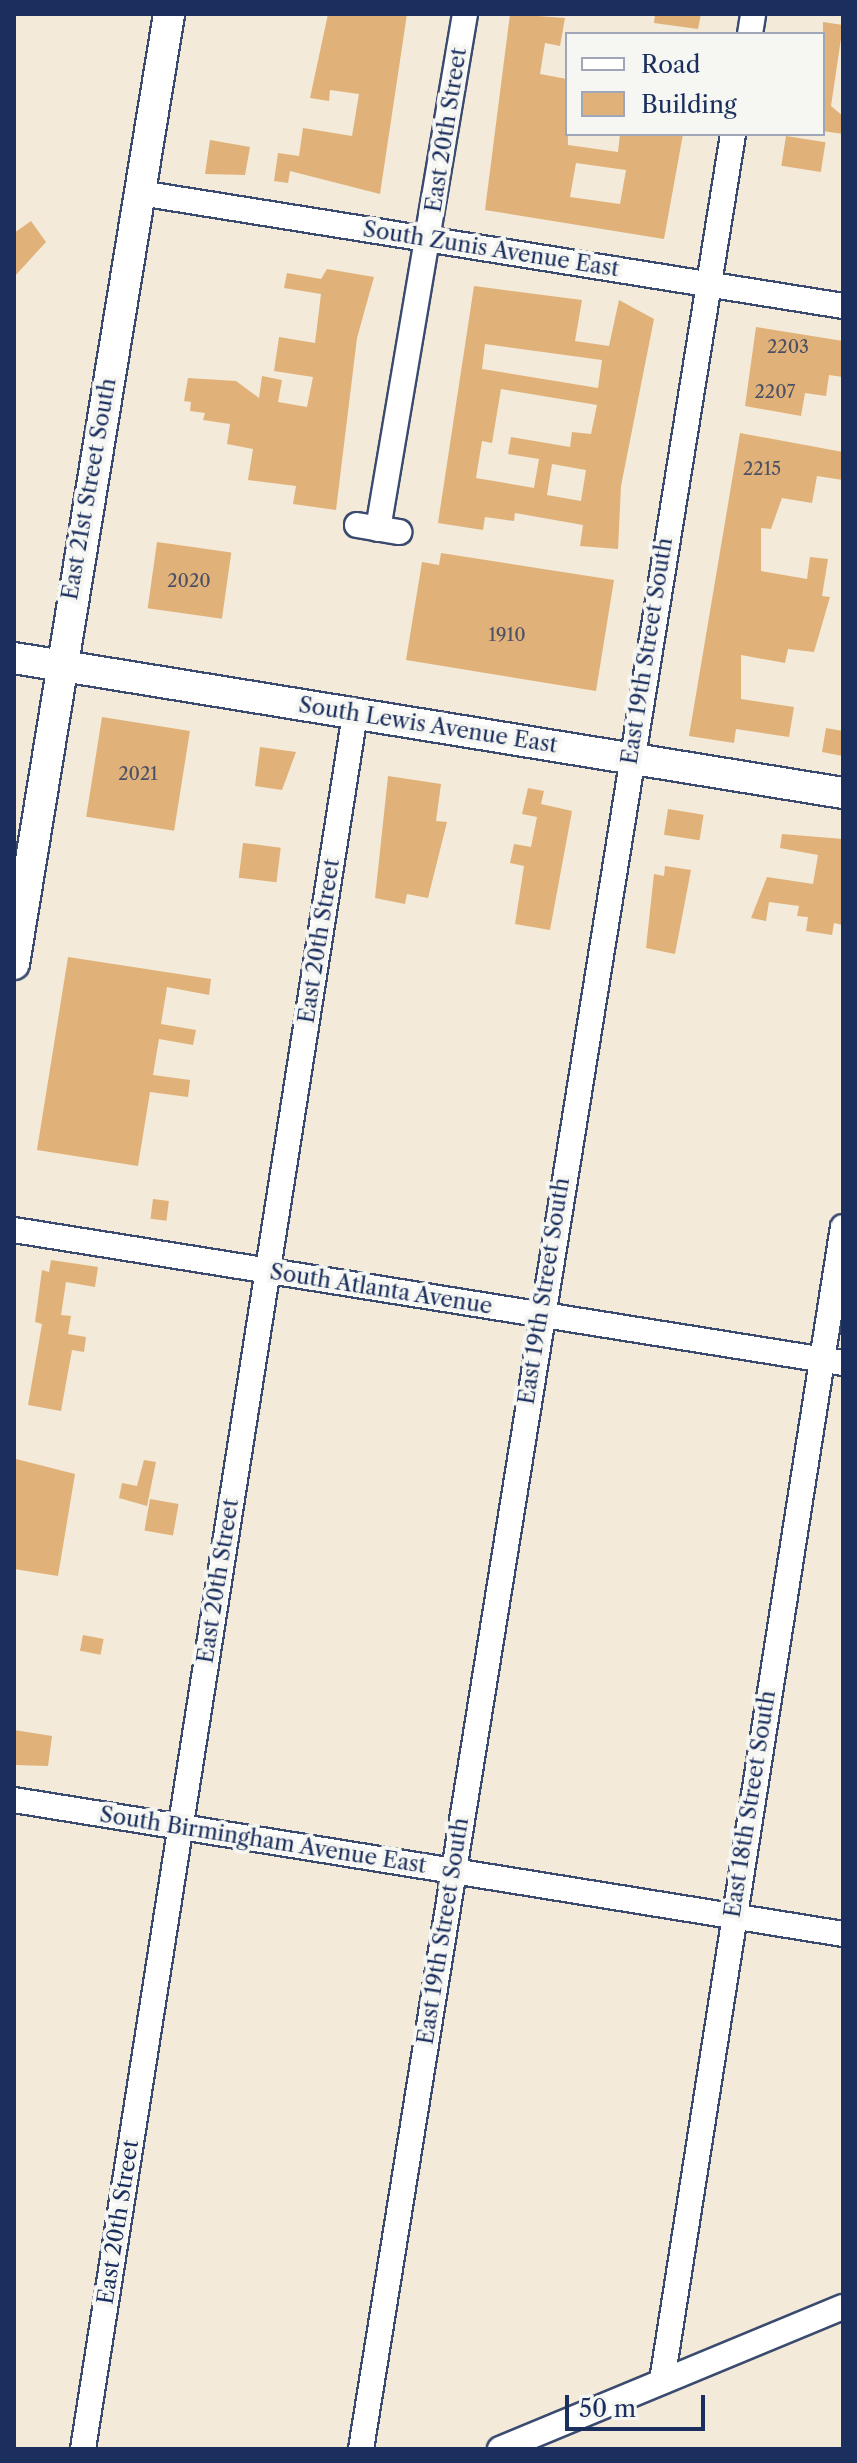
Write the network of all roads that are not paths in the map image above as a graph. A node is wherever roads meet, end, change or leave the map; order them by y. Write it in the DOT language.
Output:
graph roads {
  1 [pos="169,14"];
  2 [pos="465,14"];
  3 [pos="733,136"];
  4 [pos="140,193"];
  5 [pos="428,239"];
  6 [pos="708,284"];
  7 [pos="843,306"];
  8 [pos="378,529"];
  9 [pos="14,658"];
  10 [pos="59,665"];
  11 [pos="355,714"];
  12 [pos="630,758"];
  13 [pos="843,793"];
  14 [pos="14,964"];
  15 [pos="843,1227"];
  16 [pos="14,1230"];
  17 [pos="265,1270"];
  18 [pos="540,1315"];
  19 [pos="832,1362"];
  20 [pos="14,1800"];
  21 [pos="180,1828"];
  22 [pos="451,1870"];
  23 [pos="732,1916"];
  24 [pos="843,1934"];
  25 [pos="843,2307"];
  26 [pos="662,2381"];
  27 [pos="83,2449"];
  28 [pos="361,2449"];
  29 [pos="500,2449"];
  1 -- 4 [label="main road, East 21st Street South"];
  2 -- 5 [label="street, East 20th Street"];
  3 -- 6 [label="street, East 19th Street South"];
  4 -- 5 [label="street, South Zunis Avenue East"];
  4 -- 10 [label="main road, East 21st Street South"];
  5 -- 6 [label="street, South Zunis Avenue East"];
  5 -- 8 [label="street, East 20th Street"];
  6 -- 7 [label="street, South Zunis Avenue East"];
  6 -- 12 [label="street, East 19th Street South"];
  9 -- 10 [label="main road, South Lewis Avenue East"];
  10 -- 11 [label="main road, South Lewis Avenue East"];
  10 -- 14 [label="main road, East 21st Street South"];
  11 -- 12 [label="main road, South Lewis Avenue East"];
  11 -- 17 [label="street, East 20th Street"];
  12 -- 13 [label="main road, South Lewis Avenue East"];
  12 -- 18 [label="street, East 19th Street South"];
  15 -- 19 [label="street, East 18th Street South"];
  16 -- 17 [label="street, South Atlanta Avenue"];
  17 -- 18 [label="street, South Atlanta Avenue"];
  17 -- 21 [label="street, East 20th Street"];
  18 -- 19 [label="street, South Atlanta Avenue"];
  18 -- 22 [label="street, East 19th Street South"];
  19 -- 23 [label="street, East 18th Street South"];
  20 -- 21 [label="street, South Birmingham Avenue East"];
  21 -- 22 [label="street, South Birmingham Avenue East"];
  21 -- 27 [label="street, East 20th Street"];
  22 -- 23 [label="street, South Birmingham Avenue East"];
  22 -- 28 [label="street, East 19th Street South"];
  23 -- 24 [label="street, South Birmingham Avenue East"];
  23 -- 26 [label="street, East 18th Street South"];
  25 -- 26 [label="street"];
  26 -- 29 [label="street"];
}
